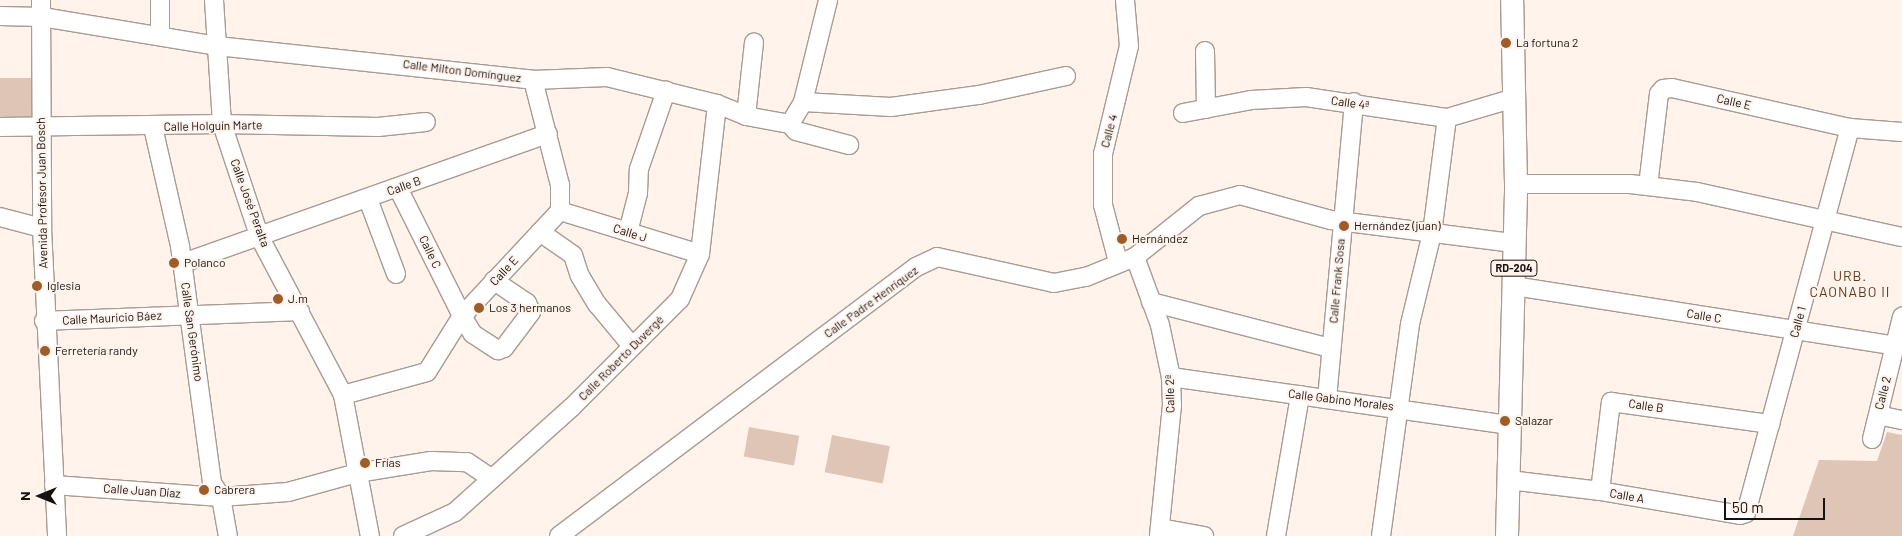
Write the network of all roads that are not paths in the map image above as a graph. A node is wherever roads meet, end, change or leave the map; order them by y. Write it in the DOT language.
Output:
graph roads {
  1 [pos="160,0"];
  2 [pos="214,0"];
  3 [pos="828,0"];
  4 [pos="1124,0"];
  5 [pos="1511,0"];
  6 [pos="42,8"];
  7 [pos="0,16"];
  8 [pos="160,36"];
  9 [pos="754,42"];
  10 [pos="217,46"];
  11 [pos="1205,51"];
  12 [pos="1066,76"];
  13 [pos="533,80"];
  14 [pos="666,91"];
  15 [pos="1514,98"];
  16 [pos="803,102"];
  17 [pos="1354,102"];
  18 [pos="717,104"];
  19 [pos="1206,109"];
  20 [pos="1183,113"];
  21 [pos="746,116"];
  22 [pos="1447,118"];
  23 [pos="426,122"];
  24 [pos="222,124"];
  25 [pos="790,124"];
  26 [pos="0,127"];
  27 [pos="153,127"];
  28 [pos="41,128"];
  29 [pos="1850,128"];
  30 [pos="1902,132"];
  31 [pos="548,134"];
  32 [pos="849,145"];
  33 [pos="1516,184"];
  34 [pos="1648,186"];
  35 [pos="398,188"];
  36 [pos="368,199"];
  37 [pos="560,211"];
  38 [pos="0,217"];
  39 [pos="1825,220"];
  40 [pos="1342,222"];
  41 [pos="42,228"];
  42 [pos="540,232"];
  43 [pos="628,232"];
  44 [pos="1432,233"];
  45 [pos="1902,237"];
  46 [pos="260,238"];
  47 [pos="1514,243"];
  48 [pos="700,254"];
  49 [pos="1135,257"];
  50 [pos="1118,262"];
  51 [pos="182,263"];
  52 [pos="396,274"];
  53 [pos="494,282"];
  54 [pos="1514,286"];
  55 [pos="1151,302"];
  56 [pos="300,311"];
  57 [pos="190,314"];
  58 [pos="462,316"];
  59 [pos="44,321"];
  60 [pos="1901,322"];
  61 [pos="1795,331"];
  62 [pos="631,345"];
  63 [pos="1895,346"];
  64 [pos="1330,348"];
  65 [pos="1171,377"];
  66 [pos="343,395"];
  67 [pos="1300,395"];
  68 [pos="1327,399"];
  69 [pos="1400,407"];
  70 [pos="1878,415"];
  71 [pos="1902,420"];
  72 [pos="1770,424"];
  73 [pos="1510,425"];
  74 [pos="1872,439"];
  75 [pos="357,473"];
  76 [pos="492,479"];
  77 [pos="1509,480"];
  78 [pos="54,485"];
  79 [pos="1600,491"];
  80 [pos="221,497"];
  81 [pos="1744,514"];
  82 [pos="1159,532"];
  83 [pos="57,536"];
  84 [pos="228,536"];
  85 [pos="370,536"];
  86 [pos="402,536"];
  87 [pos="559,536"];
  88 [pos="1204,536"];
  89 [pos="1276,536"];
  90 [pos="1381,536"];
  91 [pos="1507,536"];
  1 -- 8 [label="street"];
  2 -- 10 [label="street, Calle José Peralta"];
  3 -- 16 [label="street"];
  4 -- 50 [label="street, Calle 4"];
  5 -- 15 [label="main road, RD-204"];
  6 -- 7 [label="street, Calle Milton Domínguez"];
  6 -- 8 [label="street, Calle Milton Domínguez"];
  6 -- 28 [label="street, Avenida Profesor Juan Bosch"];
  8 -- 10 [label="street, Calle Milton Domínguez"];
  9 -- 21 [label="street"];
  10 -- 13 [label="street, Calle Milton Domínguez"];
  10 -- 24 [label="street, Calle José Peralta"];
  11 -- 19 [label="street"];
  12 -- 16 [label="street"];
  13 -- 14 [label="street, Calle Milton Domínguez"];
  13 -- 31 [label="street"];
  14 -- 18 [label="street, Calle Milton Domínguez"];
  14 -- 43 [label="street"];
  15 -- 22 [label="street, Calle 4ª"];
  15 -- 33 [label="main road, RD-204"];
  16 -- 25 [label="street"];
  17 -- 19 [label="street, Calle 4ª"];
  17 -- 22 [label="street, Calle 4ª"];
  17 -- 40 [label="street, Calle Frank Sosa"];
  18 -- 21 [label="street, Calle Milton Domínguez"];
  18 -- 48 [label="street, Calle Roberto Duvergé"];
  19 -- 20 [label="street, Calle 4ª"];
  21 -- 25 [label="street, Calle Milton Domínguez"];
  22 -- 44 [label="street"];
  23 -- 24 [label="street, Calle Holguín Marte"];
  24 -- 27 [label="street, Calle Holguín Marte"];
  24 -- 46 [label="street, Calle José Peralta"];
  25 -- 32 [label="street, Calle Milton Domínguez"];
  26 -- 28 [label="street, Calle Holguín Marte"];
  27 -- 28 [label="street, Calle Holguín Marte"];
  27 -- 51 [label="street, Calle San Gerónimo"];
  28 -- 41 [label="street, Avenida Profesor Juan Bosch"];
  29 -- 30 [label="street, Calle E"];
  29 -- 34 [label="street, Calle E"];
  29 -- 39 [label="street, Calle 1"];
  31 -- 35 [label="street, Calle B"];
  31 -- 37 [label="street"];
  33 -- 34 [label="street"];
  33 -- 47 [label="main road, RD-204"];
  34 -- 39 [label="street"];
  35 -- 36 [label="street, Calle B"];
  35 -- 58 [label="street, Calle C"];
  36 -- 46 [label="street, Calle B"];
  36 -- 52 [label="street"];
  37 -- 42 [label="street, Calle E"];
  37 -- 43 [label="street, Calle J"];
  38 -- 41 [label="street"];
  39 -- 45 [label="street"];
  39 -- 61 [label="street, Calle 1"];
  40 -- 44 [label="street, Calle Padre Henríquez"];
  40 -- 49 [label="street, Calle Padre Henríquez"];
  40 -- 64 [label="street, Calle Frank Sosa"];
  41 -- 59 [label="street, Avenida Profesor Juan Bosch"];
  42 -- 53 [label="street, Calle E"];
  42 -- 62 [label="street"];
  43 -- 48 [label="street, Calle J"];
  44 -- 47 [label="street, Calle Padre Henríquez"];
  44 -- 69 [label="street"];
  46 -- 51 [label="street, Calle B"];
  46 -- 56 [label="street, Calle José Peralta"];
  47 -- 54 [label="main road, RD-204"];
  48 -- 62 [label="street, Calle Roberto Duvergé"];
  49 -- 50 [label="street, Calle Padre Henríquez"];
  49 -- 55 [label="street, Calle 2ª"];
  50 -- 87 [label="street, Calle Padre Henríquez"];
  51 -- 57 [label="street, Calle San Gerónimo"];
  53 -- 58 [label="street, Calle E"];
  53 -- 58 [label="street, Calle C"];
  54 -- 61 [label="street, Calle C"];
  54 -- 73 [label="main road, RD-204"];
  55 -- 64 [label="street"];
  55 -- 65 [label="street, Calle 2ª"];
  56 -- 57 [label="street, Calle Mauricio Báez"];
  56 -- 66 [label="street, Calle José Peralta"];
  57 -- 59 [label="street, Calle Mauricio Báez"];
  57 -- 80 [label="street, Calle San Gerónimo"];
  58 -- 66 [label="street, Calle E"];
  59 -- 78 [label="street, Avenida Profesor Juan Bosch"];
  60 -- 63 [label="street, Calle 2"];
  61 -- 63 [label="street, Calle C"];
  61 -- 72 [label="street, Calle 1"];
  62 -- 76 [label="street, Calle Roberto Duvergé"];
  63 -- 70 [label="street, Calle 2"];
  64 -- 68 [label="street, Calle Frank Sosa"];
  65 -- 67 [label="street, Calle Gabino Morales"];
  65 -- 82 [label="street, Calle 2ª"];
  66 -- 75 [label="street, Calle José Peralta"];
  67 -- 68 [label="street, Calle Gabino Morales"];
  67 -- 89 [label="street"];
  68 -- 69 [label="street, Calle Gabino Morales"];
  69 -- 73 [label="street, Calle Gabino Morales"];
  69 -- 90 [label="street"];
  70 -- 71 [label="street"];
  70 -- 74 [label="street, Calle 2"];
  72 -- 79 [label="street, Calle B"];
  72 -- 81 [label="street, Calle 1"];
  73 -- 77 [label="main road, RD-204"];
  75 -- 76 [label="street, Calle Juan Díaz"];
  75 -- 80 [label="street, Calle Juan Díaz"];
  75 -- 85 [label="street, Calle José Peralta"];
  76 -- 86 [label="street, Calle Roberto Duvergé"];
  77 -- 79 [label="street, Calle A"];
  77 -- 91 [label="main road, RD-204"];
  78 -- 80 [label="street, Calle Juan Díaz"];
  78 -- 83 [label="street, Avenida Profesor Juan Bosch"];
  79 -- 81 [label="street, Calle A"];
  80 -- 84 [label="street, Calle San Gerónimo"];
  82 -- 88 [label="street"];
}
